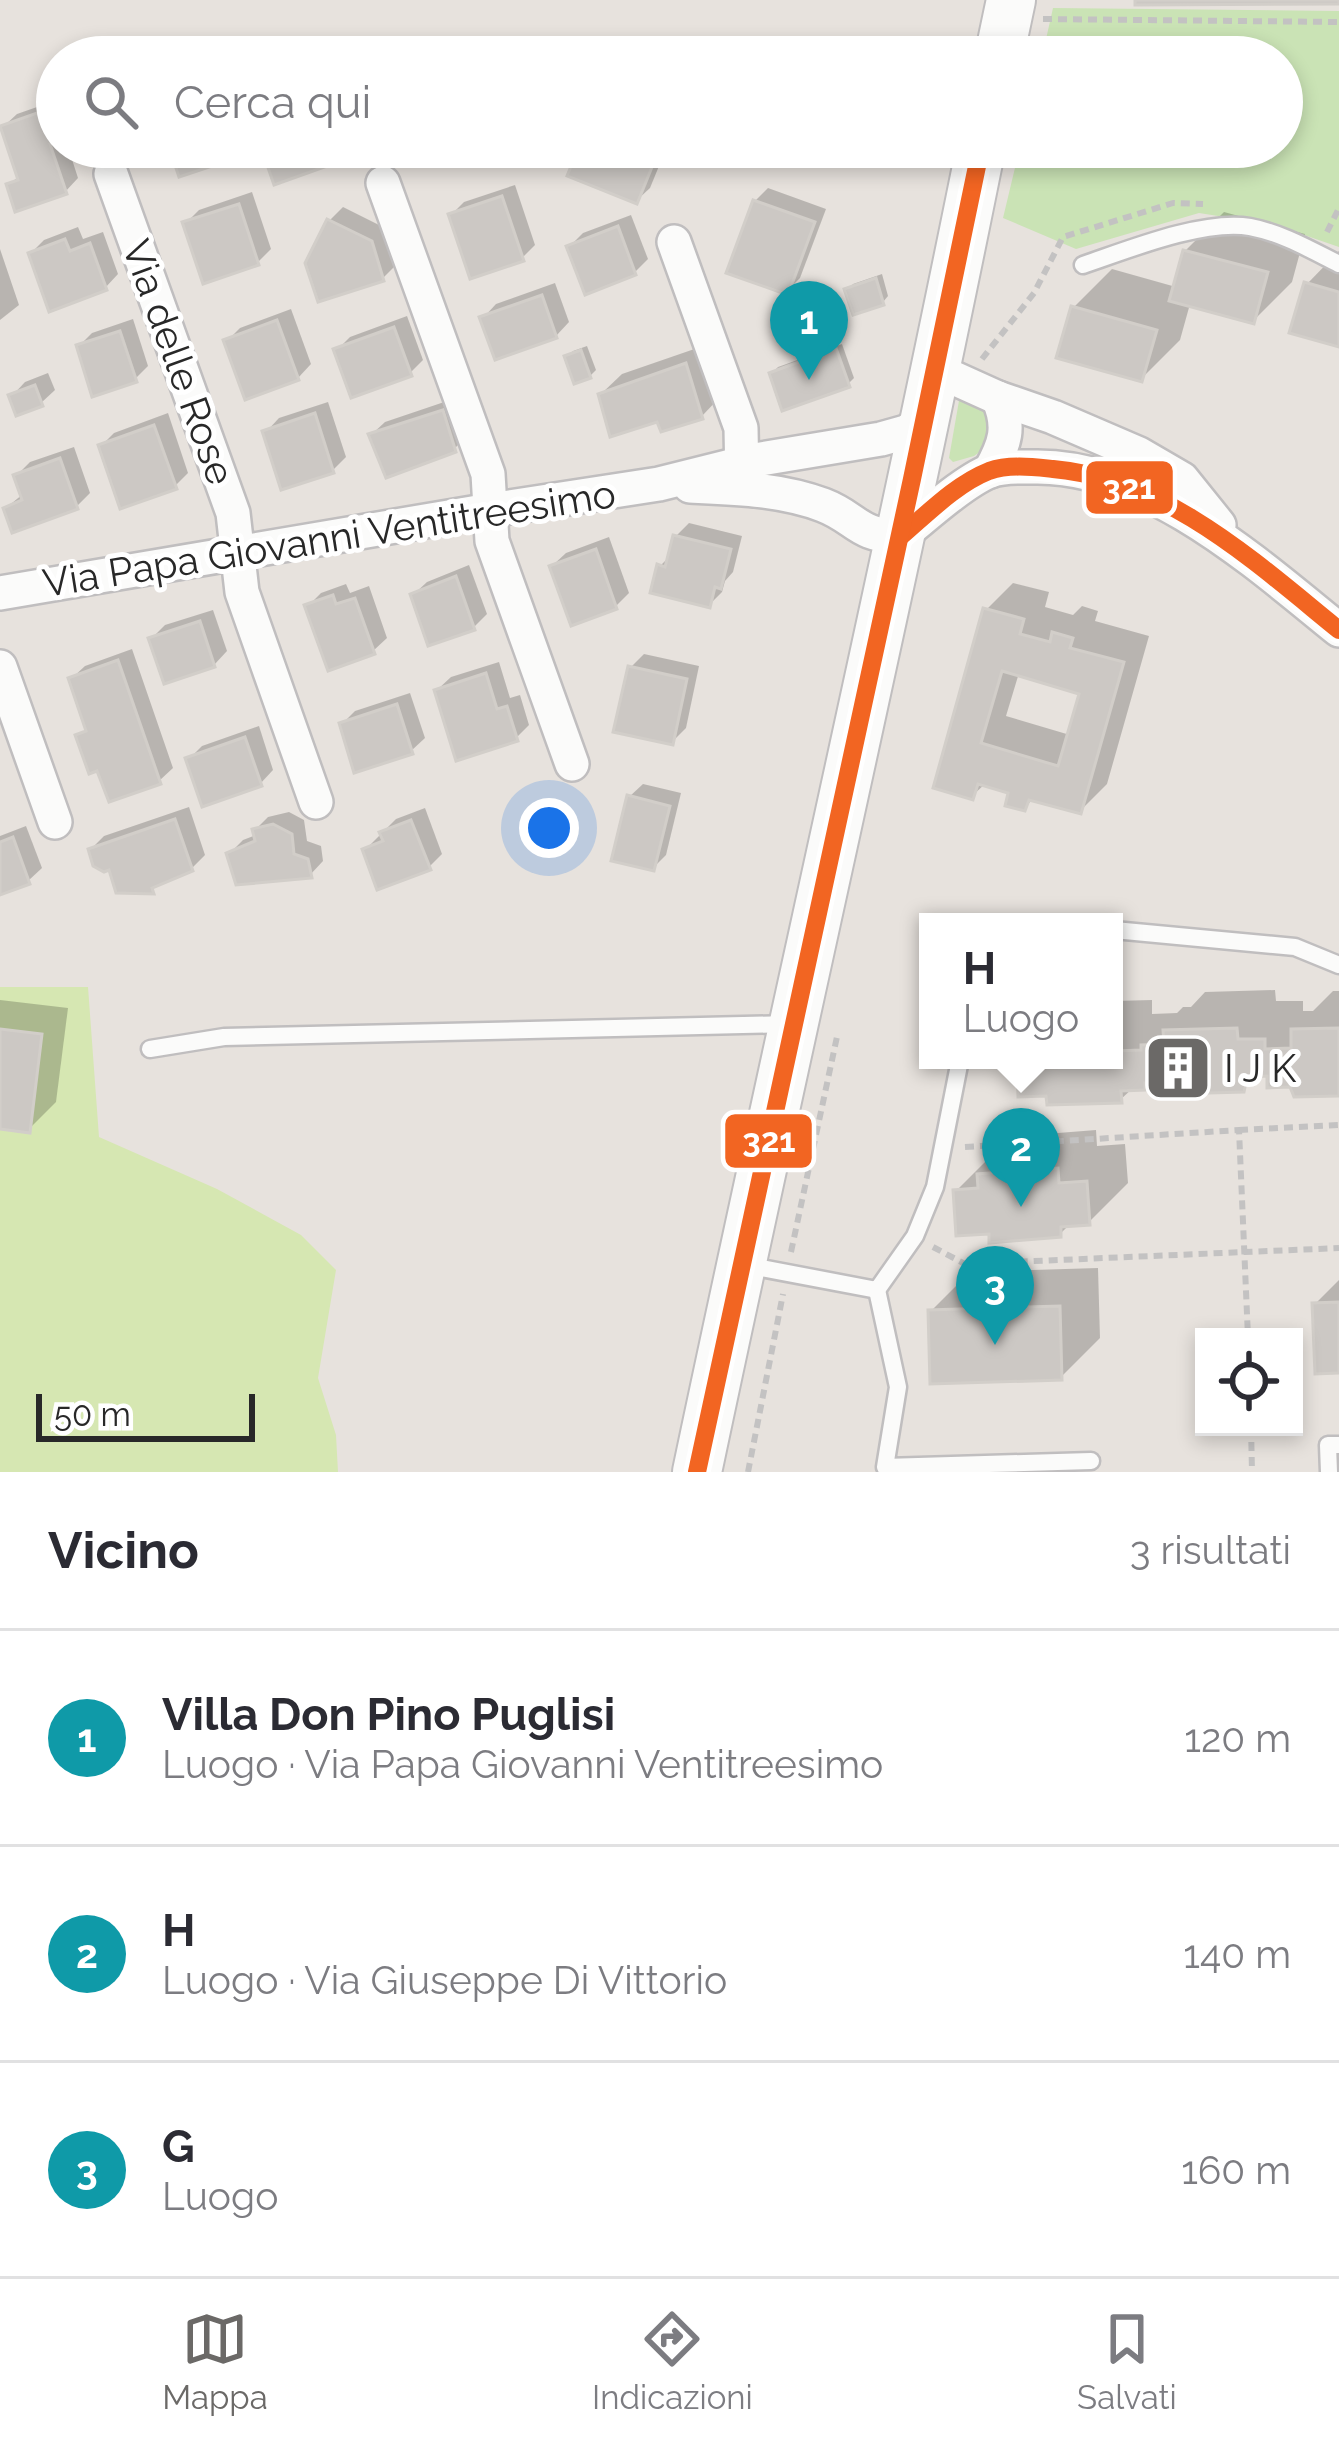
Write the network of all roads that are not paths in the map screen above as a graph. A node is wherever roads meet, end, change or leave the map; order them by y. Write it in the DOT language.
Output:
graph roads {
  1 [pos="977,168"];
  2 [pos="111,174"];
  3 [pos="383,183"];
  4 [pos="674,242"];
  5 [pos="1339,264"];
  6 [pos="1083,265"];
  7 [pos="936,370"];
  8 [pos="998,398"];
  9 [pos="926,420"];
  10 [pos="846,446"];
  11 [pos="990,471"];
  12 [pos="742,476"];
  13 [pos="828,506"];
  14 [pos="490,510"];
  15 [pos="900,537"];
  16 [pos="1235,546"];
  17 [pos="238,553"];
  18 [pos="0,593"];
  19 [pos="1339,630"];
  20 [pos="0,668"];
  21 [pos="572,764"];
  22 [pos="316,802"];
  23 [pos="55,822"];
  24 [pos="1123,931"];
  25 [pos="1339,965"];
  26 [pos="792,1024"];
  27 [pos="150,1048"];
  28 [pos="958,1069"];
  29 [pos="741,1265"];
  30 [pos="877,1290"];
  31 [pos="1339,1445"];
  32 [pos="1091,1461"];
  33 [pos="885,1470"];
  34 [pos="697,1472"];
  35 [pos="1329,1472"];
  1 -- 7 [label="main road"];
  2 -- 17 [label="street, Via delle Rose"];
  3 -- 14 [label="street"];
  4 -- 12 [label="street"];
  5 -- 6 [label="lane"];
  7 -- 8 [label="street"];
  7 -- 9 [label="main road"];
  8 -- 11 [label="street"];
  8 -- 16 [label="street"];
  9 -- 10 [label="street, Via Papa Giovanni Ventitreesimo"];
  9 -- 15 [label="main road"];
  10 -- 12 [label="street, Via Papa Giovanni Ventitreesimo"];
  10 -- 13 [label="street"];
  11 -- 15 [label="street"];
  11 -- 16 [label="street"];
  12 -- 13 [label="street, Via Papa Giovanni Ventitreesimo"];
  12 -- 14 [label="street, Via Papa Giovanni Ventitreesimo"];
  13 -- 15 [label="street, Via Papa Giovanni Ventitreesimo"];
  14 -- 17 [label="street, Via Papa Giovanni Ventitreesimo"];
  14 -- 21 [label="street"];
  15 -- 26 [label="main road"];
  16 -- 19 [label="street"];
  17 -- 18 [label="street, Via Papa Giovanni Ventitreesimo"];
  17 -- 22 [label="street, Via delle Rose"];
  20 -- 23 [label="street"];
  24 -- 25 [label="lane"];
  26 -- 27 [label="lane"];
  26 -- 29 [label="main road"];
  28 -- 30 [label="lane"];
  29 -- 30 [label="lane"];
  29 -- 34 [label="main road"];
  30 -- 33 [label="lane"];
  31 -- 35 [label="lane"];
  32 -- 33 [label="lane"];
}
